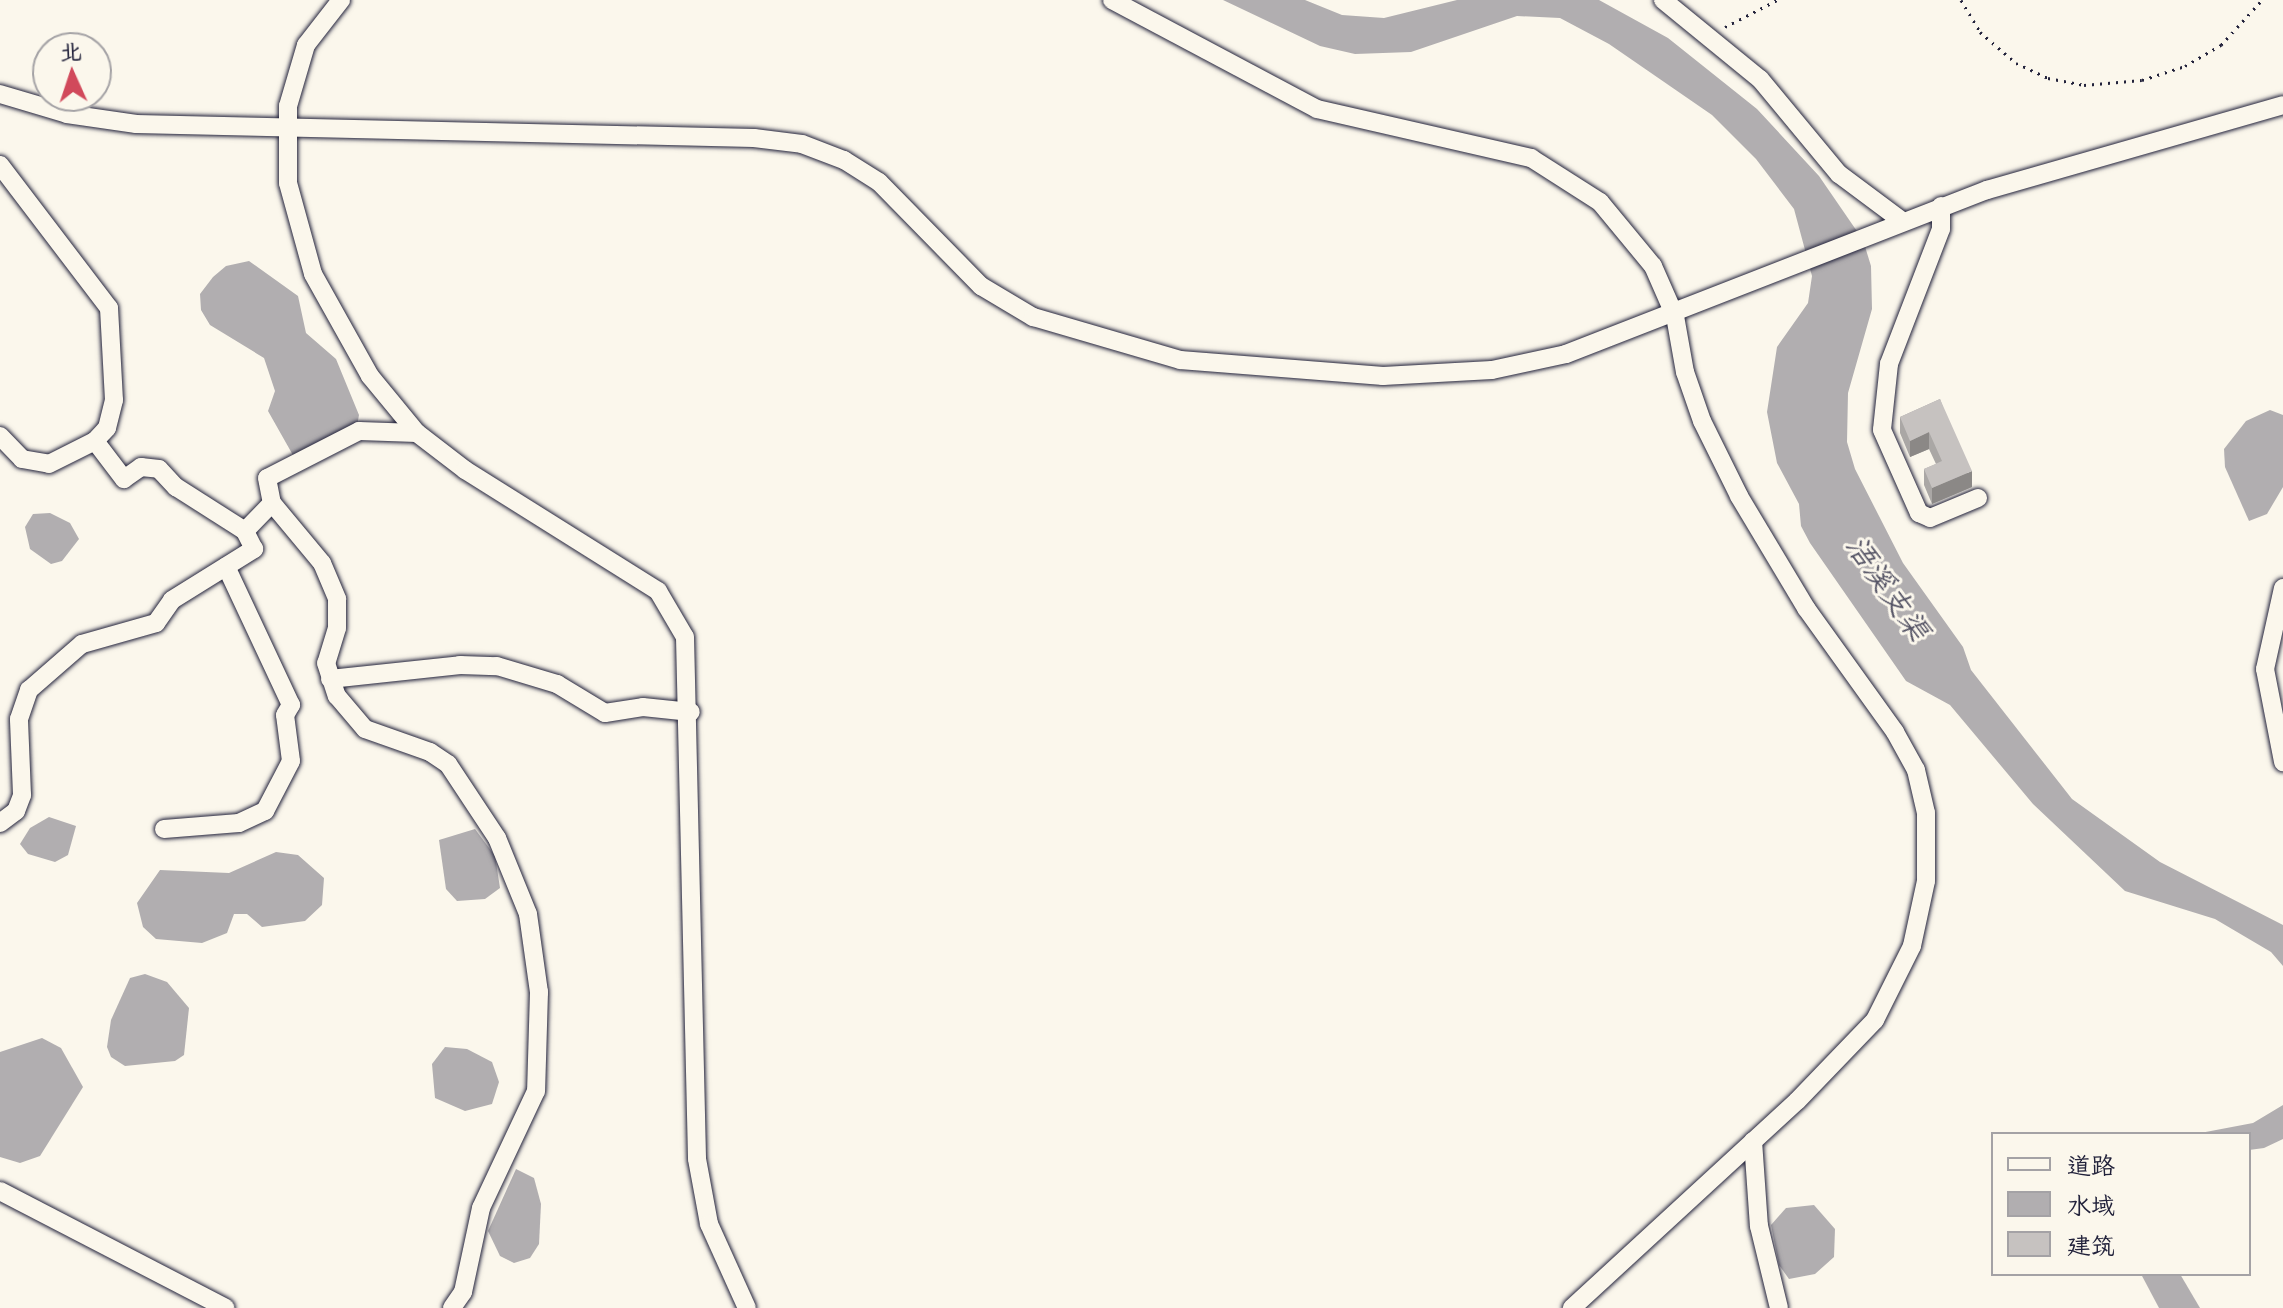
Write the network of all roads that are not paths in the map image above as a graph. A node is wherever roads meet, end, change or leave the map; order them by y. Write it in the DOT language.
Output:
graph roads {
  1 [pos="341,0"];
  2 [pos="1112,0"];
  3 [pos="1663,0"];
  4 [pos="0,94"];
  5 [pos="2283,105"];
  6 [pos="288,128"];
  7 [pos="0,165"];
  8 [pos="1941,206"];
  9 [pos="1899,223"];
  10 [pos="1675,316"];
  11 [pos="417,433"];
  12 [pos="0,436"];
  13 [pos="95,441"];
  14 [pos="1978,498"];
  15 [pos="272,503"];
  16 [pos="245,531"];
  17 [pos="226,566"];
  18 [pos="2283,588"];
  19 [pos="330,679"];
  20 [pos="691,712"];
  21 [pos="2283,762"];
  22 [pos="0,823"];
  23 [pos="164,829"];
  24 [pos="1753,1141"];
  25 [pos="0,1191"];
  26 [pos="226,1308"];
  27 [pos="452,1308"];
  28 [pos="747,1308"];
  29 [pos="1572,1308"];
  30 [pos="1779,1308"];
  1 -- 6 [label="street"];
  2 -- 10 [label="street"];
  3 -- 9 [label="street"];
  4 -- 6 [label="street"];
  5 -- 8 [label="street"];
  6 -- 10 [label="street"];
  6 -- 11 [label="street"];
  7 -- 13 [label="street"];
  8 -- 9 [label="street"];
  8 -- 14 [label="street"];
  9 -- 10 [label="street"];
  10 -- 24 [label="street"];
  11 -- 15 [label="street"];
  11 -- 20 [label="street"];
  12 -- 13 [label="street"];
  13 -- 16 [label="street"];
  15 -- 16 [label="street"];
  15 -- 19 [label="street"];
  16 -- 17 [label="street"];
  17 -- 22 [label="street"];
  17 -- 23 [label="street"];
  18 -- 21 [label="street"];
  19 -- 20 [label="street"];
  19 -- 27 [label="street"];
  20 -- 28 [label="street"];
  24 -- 29 [label="street"];
  24 -- 30 [label="street"];
  25 -- 26 [label="street"];
}
